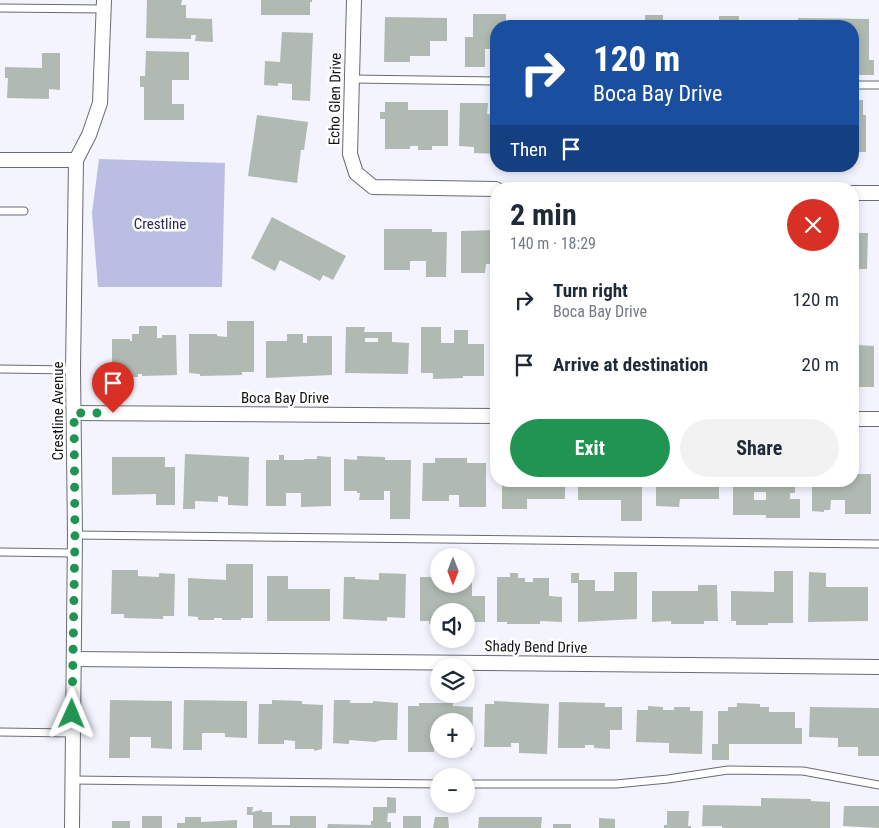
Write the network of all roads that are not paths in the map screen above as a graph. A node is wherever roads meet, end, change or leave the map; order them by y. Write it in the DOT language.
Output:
graph roads {
  1 [pos="354,0"];
  2 [pos="104,4"];
  3 [pos="0,8"];
  4 [pos="352,79"];
  5 [pos="490,81"];
  6 [pos="859,85"];
  7 [pos="879,85"];
  8 [pos="0,160"];
  9 [pos="76,160"];
  10 [pos="490,189"];
  11 [pos="859,193"];
  12 [pos="879,194"];
  13 [pos="0,211"];
  14 [pos="24,211"];
  15 [pos="0,369"];
  16 [pos="73,370"];
  17 [pos="74,413"];
  18 [pos="490,416"];
  19 [pos="859,419"];
  20 [pos="879,419"];
  21 [pos="75,535"];
  22 [pos="879,544"];
  23 [pos="0,552"];
  24 [pos="74,553"];
  25 [pos="74,658"];
  26 [pos="879,667"];
  27 [pos="0,732"];
  28 [pos="72,733"];
  29 [pos="71,780"];
  30 [pos="430,784"];
  31 [pos="475,784"];
  32 [pos="879,785"];
  33 [pos="72,828"];
  1 -- 4 [label="street, Echo Glen Drive"];
  2 -- 3 [label="lane"];
  2 -- 9 [label="street, Crestline Avenue"];
  4 -- 5 [label="lane"];
  4 -- 10 [label="street, Echo Glen Drive"];
  6 -- 7 [label="lane"];
  8 -- 9 [label="street"];
  9 -- 16 [label="street, Crestline Avenue"];
  11 -- 12 [label="street"];
  13 -- 14 [label="lane"];
  15 -- 16 [label="lane"];
  16 -- 17 [label="street, Crestline Avenue"];
  17 -- 18 [label="street, Boca Bay Drive"];
  17 -- 21 [label="street, Crestline Avenue"];
  19 -- 20 [label="street"];
  21 -- 22 [label="lane"];
  21 -- 24 [label="street, Crestline Avenue"];
  23 -- 24 [label="lane"];
  24 -- 25 [label="street, Crestline Avenue"];
  25 -- 26 [label="street, Shady Bend Drive"];
  25 -- 28 [label="street, Crestline Avenue"];
  27 -- 28 [label="lane"];
  28 -- 29 [label="street, Crestline Avenue"];
  29 -- 30 [label="lane"];
  29 -- 33 [label="street, Crestline Avenue"];
  31 -- 32 [label="lane"];
}
